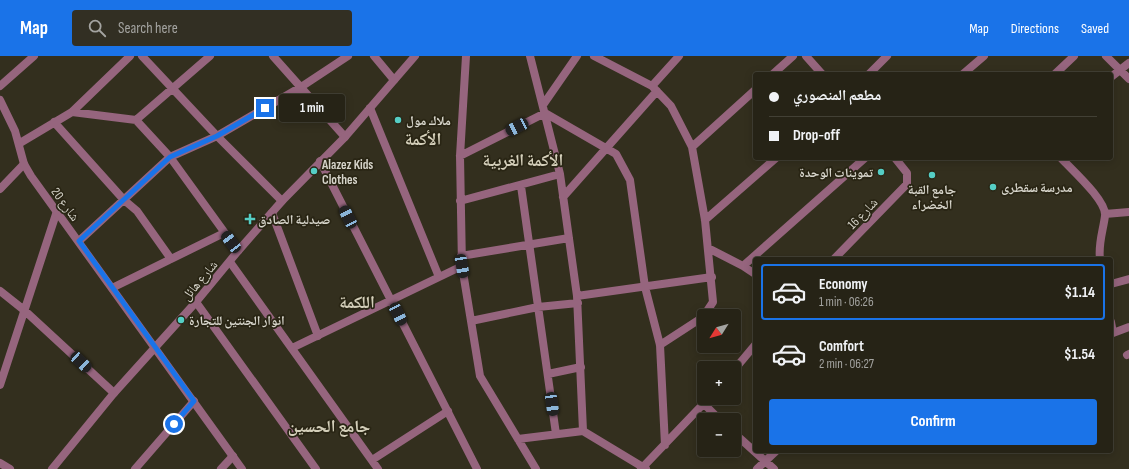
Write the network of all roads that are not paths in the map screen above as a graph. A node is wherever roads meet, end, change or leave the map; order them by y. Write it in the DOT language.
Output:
graph roads {
  1 [pos="34,56"];
  2 [pos="130,56"];
  3 [pos="142,56"];
  4 [pos="210,56"];
  5 [pos="273,56"];
  6 [pos="348,56"];
  7 [pos="374,56"];
  8 [pos="415,56"];
  9 [pos="466,56"];
  10 [pos="530,56"];
  11 [pos="577,56"];
  12 [pos="679,56"];
  13 [pos="793,56"];
  14 [pos="806,56"];
  15 [pos="887,56"];
  16 [pos="984,56"];
  17 [pos="1074,56"];
  18 [pos="1106,56"];
  19 [pos="599,57"];
  20 [pos="1129,63"];
  21 [pos="1120,70"];
  22 [pos="775,72"];
  23 [pos="820,72"];
  24 [pos="871,72"];
  25 [pos="965,72"];
  26 [pos="1057,72"];
  27 [pos="1113,75"];
  28 [pos="1129,79"];
  29 [pos="394,80"];
  30 [pos="0,86"];
  31 [pos="300,87"];
  32 [pos="171,88"];
  33 [pos="655,89"];
  34 [pos="753,92"];
  35 [pos="0,100"];
  36 [pos="370,108"];
  37 [pos="544,109"];
  38 [pos="72,112"];
  39 [pos="136,120"];
  40 [pos="54,122"];
  41 [pos="217,136"];
  42 [pos="345,137"];
  43 [pos="20,143"];
  44 [pos="692,147"];
  45 [pos="607,149"];
  46 [pos="460,156"];
  47 [pos="170,157"];
  48 [pos="774,160"];
  49 [pos="863,160"];
  50 [pos="896,160"];
  51 [pos="1063,160"];
  52 [pos="320,161"];
  53 [pos="24,164"];
  54 [pos="560,174"];
  55 [pos="521,186"];
  56 [pos="0,189"];
  57 [pos="563,197"];
  58 [pos="124,200"];
  59 [pos="282,201"];
  60 [pos="460,201"];
  61 [pos="57,211"];
  62 [pos="1129,212"];
  63 [pos="272,213"];
  64 [pos="1105,214"];
  65 [pos="705,220"];
  66 [pos="224,233"];
  67 [pos="569,238"];
  68 [pos="79,241"];
  69 [pos="529,244"];
  70 [pos="708,248"];
  71 [pos="238,251"];
  72 [pos="461,256"];
  73 [pos="753,257"];
  74 [pos="753,257"];
  75 [pos="836,257"];
  76 [pos="1100,257"];
  77 [pos="171,259"];
  78 [pos="230,262"];
  79 [pos="462,266"];
  80 [pos="743,266"];
  81 [pos="753,273"];
  82 [pos="439,277"];
  83 [pos="712,277"];
  84 [pos="1129,279"];
  85 [pos="1113,283"];
  86 [pos="645,287"];
  87 [pos="112,288"];
  88 [pos="1,296"];
  89 [pos="578,299"];
  90 [pos="391,300"];
  91 [pos="196,302"];
  92 [pos="538,307"];
  93 [pos="24,310"];
  94 [pos="471,321"];
  95 [pos="1129,326"];
  96 [pos="1113,333"];
  97 [pos="318,336"];
  98 [pos="660,345"];
  99 [pos="753,347"];
  100 [pos="156,348"];
  101 [pos="292,348"];
  102 [pos="741,362"];
  103 [pos="580,367"];
  104 [pos="548,374"];
  105 [pos="0,385"];
  106 [pos="114,393"];
  107 [pos="194,401"];
  108 [pos="702,405"];
  109 [pos="448,411"];
  110 [pos="583,431"];
  111 [pos="556,434"];
  112 [pos="518,439"];
  113 [pos="741,440"];
  114 [pos="664,445"];
  115 [pos="753,451"];
  116 [pos="755,453"];
  117 [pos="774,453"];
  118 [pos="233,456"];
  119 [pos="372,460"];
  120 [pos="765,462"];
  121 [pos="0,463"];
  122 [pos="643,468"];
  123 [pos="10,469"];
  124 [pos="52,469"];
  125 [pos="135,469"];
  126 [pos="221,469"];
  127 [pos="242,469"];
  128 [pos="316,469"];
  129 [pos="378,469"];
  130 [pos="478,469"];
  131 [pos="536,469"];
  132 [pos="757,469"];
  133 [pos="774,469"];
  1 -- 30 [label="street"];
  2 -- 38 [label="street"];
  3 -- 32 [label="street"];
  4 -- 32 [label="street"];
  5 -- 31 [label="street"];
  6 -- 31 [label="street"];
  7 -- 29 [label="street"];
  8 -- 29 [label="street, شارع هائل"];
  9 -- 46 [label="street"];
  10 -- 37 [label="street"];
  11 -- 37 [label="street"];
  12 -- 33 [label="street"];
  13 -- 22 [label="street"];
  14 -- 23 [label="street"];
  15 -- 24 [label="street"];
  16 -- 25 [label="street"];
  17 -- 26 [label="street"];
  18 -- 21 [label="street"];
  19 -- 33 [label="street"];
  20 -- 21 [label="street"];
  21 -- 27 [label="street"];
  21 -- 28 [label="street"];
  29 -- 36 [label="street, شارع هائل"];
  31 -- 41 [label="street"];
  31 -- 42 [label="street"];
  32 -- 39 [label="street"];
  32 -- 41 [label="street"];
  33 -- 44 [label="street"];
  33 -- 45 [label="street"];
  34 -- 44 [label="street"];
  35 -- 43 [label="street, شارع 20"];
  36 -- 42 [label="street, شارع هائل"];
  36 -- 82 [label="street"];
  37 -- 45 [label="street"];
  37 -- 46 [label="street"];
  37 -- 54 [label="street"];
  38 -- 39 [label="street"];
  38 -- 40 [label="street"];
  39 -- 47 [label="street"];
  40 -- 43 [label="street"];
  40 -- 58 [label="street"];
  41 -- 47 [label="street"];
  41 -- 59 [label="street"];
  42 -- 52 [label="street, شارع هائل"];
  43 -- 53 [label="street, شارع 20"];
  44 -- 65 [label="street"];
  45 -- 57 [label="street"];
  45 -- 86 [label="street"];
  46 -- 60 [label="street"];
  47 -- 58 [label="street"];
  47 -- 66 [label="street"];
  48 -- 65 [label="street"];
  49 -- 74 [label="street"];
  50 -- 75 [label="street, شارع 16"];
  51 -- 64 [label="street"];
  52 -- 59 [label="street, شارع هائل"];
  52 -- 90 [label="street"];
  53 -- 56 [label="street"];
  53 -- 61 [label="street, شارع 20"];
  54 -- 55 [label="street"];
  54 -- 57 [label="street"];
  55 -- 60 [label="street"];
  55 -- 69 [label="street"];
  57 -- 67 [label="street"];
  58 -- 68 [label="street"];
  58 -- 77 [label="street"];
  59 -- 63 [label="street, شارع هائل"];
  60 -- 72 [label="street"];
  61 -- 68 [label="street, شارع 20"];
  61 -- 93 [label="street"];
  62 -- 64 [label="street"];
  63 -- 71 [label="street, شارع هائل"];
  63 -- 97 [label="street"];
  64 -- 76 [label="street"];
  65 -- 70 [label="street"];
  66 -- 71 [label="street"];
  66 -- 77 [label="street"];
  67 -- 69 [label="street"];
  67 -- 89 [label="street"];
  68 -- 87 [label="street, شارع 20"];
  69 -- 72 [label="street"];
  69 -- 92 [label="street"];
  70 -- 80 [label="street"];
  70 -- 83 [label="street"];
  71 -- 78 [label="street, شارع هائل"];
  72 -- 79 [label="street"];
  73 -- 80 [label="street"];
  77 -- 87 [label="street"];
  78 -- 91 [label="street, شارع هائل"];
  78 -- 101 [label="street"];
  79 -- 82 [label="street"];
  79 -- 94 [label="street"];
  80 -- 81 [label="street"];
  82 -- 90 [label="street"];
  83 -- 86 [label="street"];
  83 -- 98 [label="street"];
  84 -- 85 [label="street"];
  86 -- 89 [label="street"];
  86 -- 98 [label="street"];
  87 -- 100 [label="street, شارع 20"];
  88 -- 93 [label="street"];
  89 -- 92 [label="street"];
  89 -- 103 [label="street"];
  90 -- 97 [label="street"];
  90 -- 109 [label="street"];
  91 -- 100 [label="street, شارع هائل"];
  91 -- 128 [label="street"];
  92 -- 94 [label="street"];
  92 -- 104 [label="street"];
  93 -- 105 [label="street"];
  93 -- 106 [label="street"];
  94 -- 112 [label="street"];
  95 -- 96 [label="street"];
  97 -- 101 [label="street"];
  98 -- 114 [label="street"];
  99 -- 102 [label="street"];
  100 -- 106 [label="street, شارع هائل"];
  100 -- 107 [label="street, شارع 20"];
  101 -- 119 [label="street"];
  103 -- 104 [label="street"];
  103 -- 110 [label="street"];
  104 -- 111 [label="street"];
  106 -- 124 [label="street, شارع هائل"];
  107 -- 118 [label="street, شارع 20"];
  107 -- 125 [label="street"];
  108 -- 114 [label="street"];
  109 -- 119 [label="street"];
  109 -- 130 [label="street"];
  110 -- 111 [label="street"];
  110 -- 122 [label="street"];
  111 -- 112 [label="street"];
  112 -- 131 [label="street"];
  113 -- 115 [label="street"];
  114 -- 122 [label="street"];
  116 -- 120 [label="street"];
  117 -- 120 [label="street"];
  118 -- 126 [label="street"];
  118 -- 127 [label="street, شارع 20"];
  119 -- 129 [label="street"];
  120 -- 132 [label="street"];
  120 -- 133 [label="street"];
  121 -- 123 [label="street"];
}
